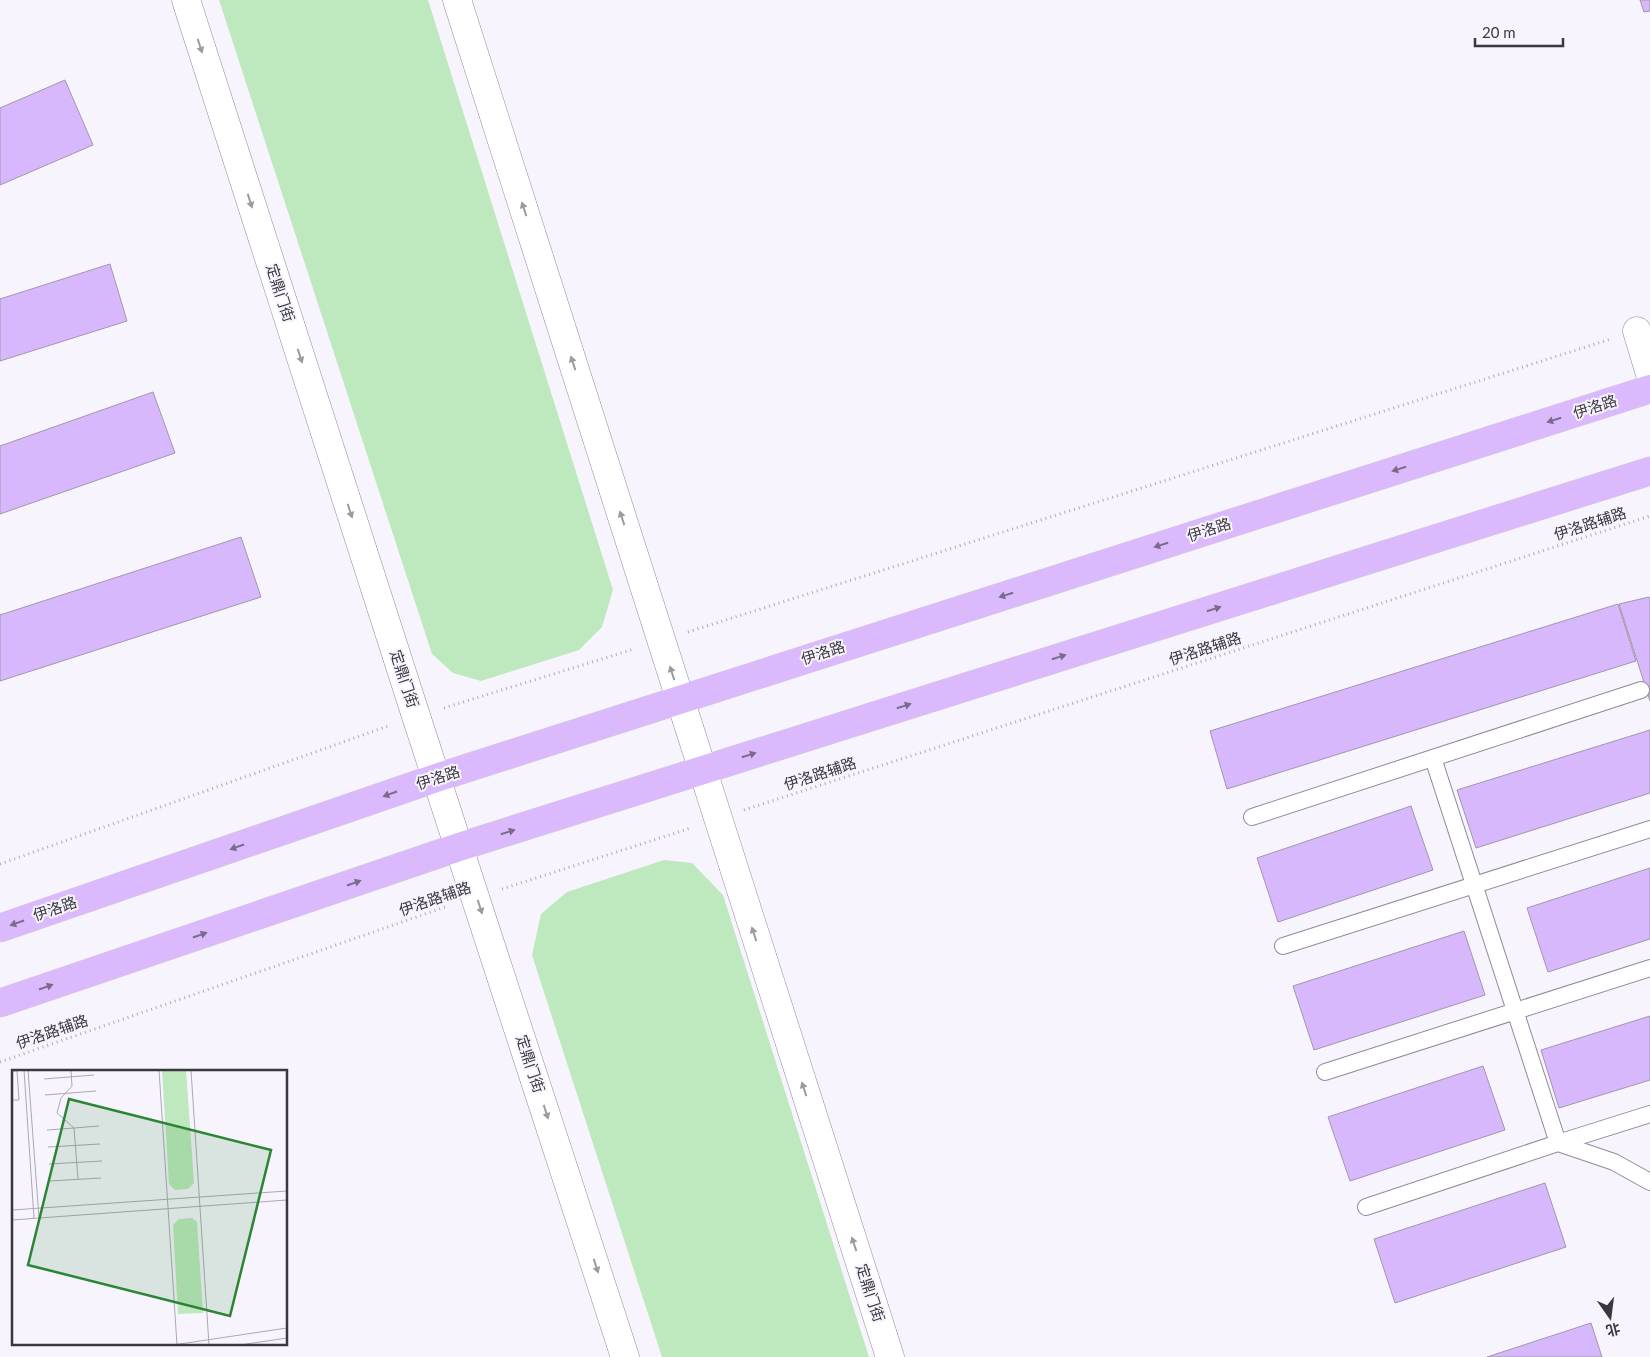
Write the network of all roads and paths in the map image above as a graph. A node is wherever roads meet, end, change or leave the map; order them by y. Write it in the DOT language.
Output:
graph roads {
  1 [pos="186,0"];
  2 [pos="457,0"];
  3 [pos="1637,331"];
  4 [pos="1650,374"];
  5 [pos="1650,389"];
  6 [pos="1650,472"];
  7 [pos="1650,516"];
  8 [pos="661,641"];
  9 [pos="1641,690"];
  10 [pos="680,699"];
  11 [pos="416,716"];
  12 [pos="1432,758"];
  13 [pos="702,770"];
  14 [pos="436,778"];
  15 [pos="1252,817"];
  16 [pos="717,819"];
  17 [pos="1650,829"];
  18 [pos="459,847"];
  19 [pos="0,864"];
  20 [pos="1474,885"];
  21 [pos="476,897"];
  22 [pos="0,928"];
  23 [pos="1283,946"];
  24 [pos="1650,968"];
  25 [pos="0,1003"];
  26 [pos="1515,1012"];
  27 [pos="0,1062"];
  28 [pos="1324,1072"];
  29 [pos="1650,1114"];
  30 [pos="1558,1143"];
  31 [pos="1650,1182"];
  32 [pos="1366,1207"];
  33 [pos="625,1357"];
  34 [pos="890,1357"];
  1 -- 11 [label="street, 定鼎门街, one-way"];
  8 -- 2 [label="street, 定鼎门街, one-way"];
  3 -- 4 [label="street"];
  3 -- 8 [label="path"];
  5 -- 10 [label="main road, 伊洛路, one-way"];
  13 -- 6 [label="main road, one-way"];
  7 -- 16 [label="path, 伊洛路辅路"];
  10 -- 8 [label="street, 定鼎门街, one-way"];
  8 -- 11 [label="path"];
  9 -- 12 [label="lane"];
  10 -- 13 [label="street, 定鼎门街"];
  10 -- 14 [label="main road, 伊洛路"];
  11 -- 14 [label="street, 定鼎门街"];
  11 -- 19 [label="path"];
  12 -- 15 [label="lane"];
  12 -- 20 [label="lane"];
  13 -- 16 [label="street, 定鼎门街"];
  18 -- 13 [label="main road, one-way"];
  14 -- 18 [label="street, 定鼎门街"];
  14 -- 22 [label="main road, 伊洛路, one-way"];
  16 -- 21 [label="path, 伊洛路辅路"];
  34 -- 16 [label="street, 定鼎门街, one-way"];
  17 -- 20 [label="lane"];
  18 -- 21 [label="street, 定鼎门街"];
  25 -- 18 [label="main road, one-way"];
  20 -- 23 [label="lane"];
  20 -- 26 [label="lane"];
  21 -- 27 [label="path, 伊洛路辅路"];
  21 -- 33 [label="street, 定鼎门街, one-way"];
  24 -- 26 [label="lane"];
  26 -- 28 [label="lane"];
  26 -- 30 [label="lane"];
  29 -- 30 [label="lane"];
  30 -- 31 [label="lane"];
  30 -- 32 [label="lane"];
}
